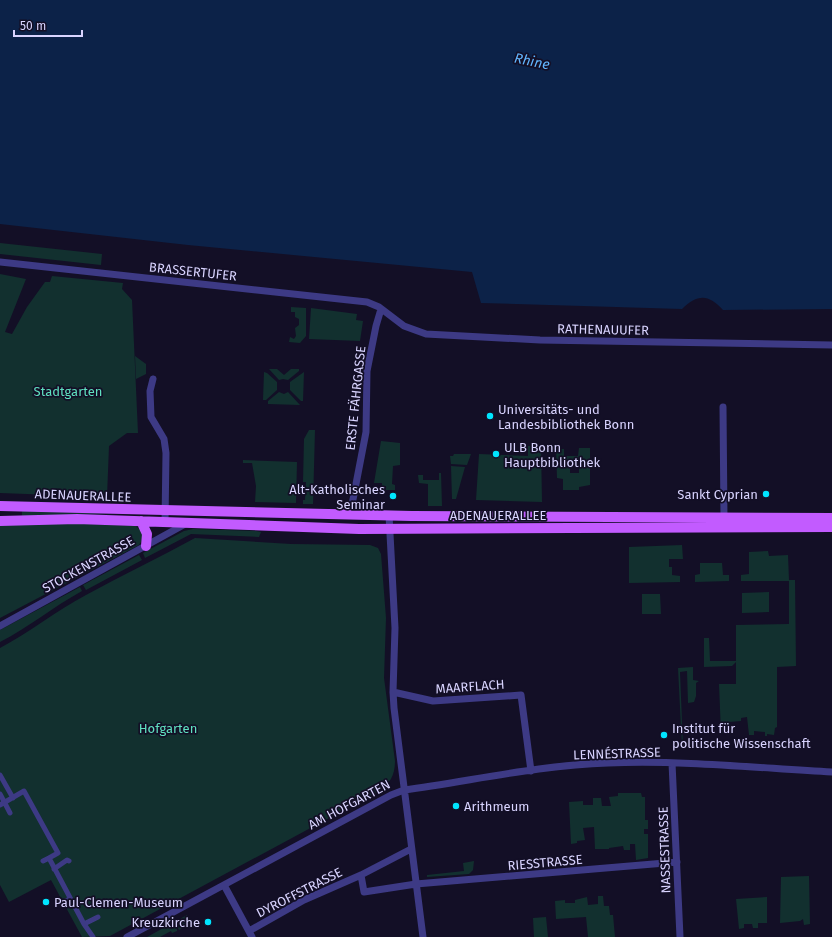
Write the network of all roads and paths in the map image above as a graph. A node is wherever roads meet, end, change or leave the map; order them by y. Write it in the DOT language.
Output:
graph roads {
  1 [pos="0,262"];
  2 [pos="381,309"];
  3 [pos="832,346"];
  4 [pos="153,379"];
  5 [pos="723,407"];
  6 [pos="0,506"];
  7 [pos="166,510"];
  8 [pos="208,512"];
  9 [pos="350,515"];
  10 [pos="389,515"];
  11 [pos="724,518"];
  12 [pos="832,518"];
  13 [pos="0,521"];
  14 [pos="141,521"];
  15 [pos="165,522"];
  16 [pos="187,523"];
  17 [pos="832,527"];
  18 [pos="389,530"];
  19 [pos="146,546"];
  20 [pos="0,626"];
  21 [pos="393,692"];
  22 [pos="672,763"];
  23 [pos="531,771"];
  24 [pos="832,772"];
  25 [pos="0,774"];
  26 [pos="404,790"];
  27 [pos="0,794"];
  28 [pos="13,798"];
  29 [pos="2,804"];
  30 [pos="10,813"];
  31 [pos="412,849"];
  32 [pos="49,858"];
  33 [pos="69,861"];
  34 [pos="43,862"];
  35 [pos="677,862"];
  36 [pos="54,869"];
  37 [pos="361,875"];
  38 [pos="416,884"];
  39 [pos="224,885"];
  40 [pos="70,899"];
  41 [pos="62,902"];
  42 [pos="98,917"];
  43 [pos="84,924"];
  44 [pos="251,934"];
  45 [pos="93,937"];
  46 [pos="127,937"];
  47 [pos="423,937"];
  48 [pos="680,937"];
  1 -- 2 [label="street, BRASSERTUFER"];
  2 -- 3 [label="street, RATHENAUUFER"];
  2 -- 9 [label="street, ERSTE FÄHRGASSE"];
  4 -- 7 [label="street"];
  5 -- 11 [label="street"];
  6 -- 7 [label="main road, ADENAUERALLEE"];
  7 -- 8 [label="main road, ADENAUERALLEE"];
  7 -- 15 [label="street"];
  8 -- 9 [label="main road, ADENAUERALLEE"];
  8 -- 16 [label="main road"];
  9 -- 10 [label="main road, ADENAUERALLEE"];
  10 -- 11 [label="main road, ADENAUERALLEE"];
  10 -- 18 [label="street, AM HOFGARTEN"];
  11 -- 12 [label="main road, ADENAUERALLEE"];
  13 -- 14 [label="main road, ADENAUERALLEE"];
  14 -- 15 [label="main road, ADENAUERALLEE"];
  14 -- 19 [label="main road"];
  15 -- 16 [label="main road, ADENAUERALLEE"];
  16 -- 18 [label="main road, ADENAUERALLEE"];
  16 -- 19 [label="street, STOCKENSTRASSE"];
  17 -- 18 [label="main road, ADENAUERALLEE"];
  18 -- 21 [label="street, AM HOFGARTEN"];
  19 -- 20 [label="street, STOCKENSTRASSE"];
  21 -- 23 [label="street, MAARFLACH"];
  21 -- 26 [label="street, AM HOFGARTEN"];
  22 -- 23 [label="street, LENNÉSTRASSE"];
  22 -- 24 [label="street, LENNÉSTRASSE"];
  22 -- 35 [label="street, NASSESTRASSE"];
  23 -- 26 [label="street, LENNÉSTRASSE"];
  25 -- 28 [label="street"];
  26 -- 31 [label="street"];
  26 -- 39 [label="street, AM HOFGARTEN"];
  27 -- 29 [label="street"];
  28 -- 29 [label="street"];
  28 -- 32 [label="street"];
  29 -- 30 [label="street"];
  31 -- 37 [label="street, DYROFFSTRASSE"];
  31 -- 38 [label="street"];
  32 -- 34 [label="street"];
  32 -- 36 [label="street"];
  33 -- 36 [label="street"];
  35 -- 38 [label="street, RIESSTRASSE"];
  35 -- 48 [label="street, NASSESTRASSE"];
  36 -- 40 [label="street"];
  37 -- 38 [label="street, DYROFFSTRASSE"];
  37 -- 44 [label="street, DYROFFSTRASSE"];
  38 -- 47 [label="street"];
  39 -- 44 [label="street"];
  39 -- 46 [label="street, AM HOFGARTEN"];
  40 -- 41 [label="street"];
  40 -- 43 [label="street"];
  42 -- 43 [label="street"];
  43 -- 45 [label="street"];
}
